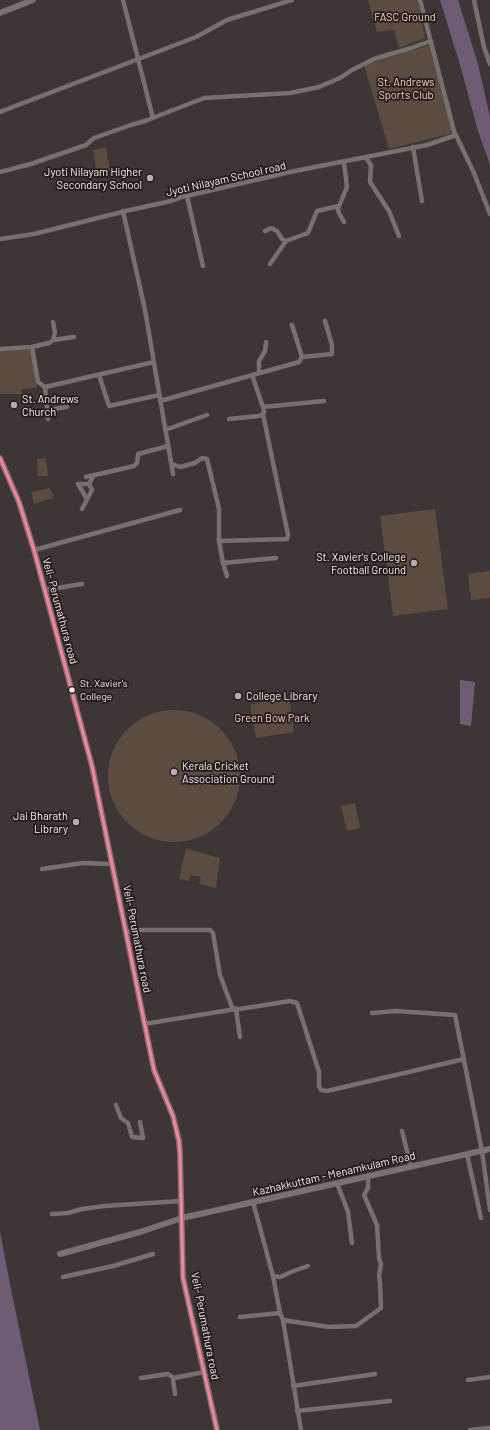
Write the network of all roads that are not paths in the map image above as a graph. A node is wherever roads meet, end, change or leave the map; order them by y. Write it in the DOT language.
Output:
graph roads {
  1 [pos="33,0"];
  2 [pos="123,0"];
  3 [pos="292,0"];
  4 [pos="420,0"];
  5 [pos="474,0"];
  6 [pos="0,13"];
  7 [pos="431,41"];
  8 [pos="138,60"];
  9 [pos="490,64"];
  10 [pos="0,112"];
  11 [pos="153,118"];
  12 [pos="456,135"];
  13 [pos="413,147"];
  14 [pos="366,158"];
  15 [pos="344,162"];
  16 [pos="0,172"];
  17 [pos="187,196"];
  18 [pos="422,202"];
  19 [pos="339,206"];
  20 [pos="123,211"];
  21 [pos="490,214"];
  22 [pos="344,222"];
  23 [pos="265,231"];
  24 [pos="399,236"];
  25 [pos="0,239"];
  26 [pos="286,241"];
  27 [pos="270,264"];
  28 [pos="204,266"];
  29 [pos="325,321"];
  30 [pos="53,322"];
  31 [pos="292,325"];
  32 [pos="74,337"];
  33 [pos="53,340"];
  34 [pos="266,342"];
  35 [pos="32,346"];
  36 [pos="0,349"];
  37 [pos="302,357"];
  38 [pos="154,362"];
  39 [pos="259,373"];
  40 [pos="99,375"];
  41 [pos="252,375"];
  42 [pos="45,387"];
  43 [pos="159,394"];
  44 [pos="160,401"];
  45 [pos="324,401"];
  46 [pos="263,406"];
  47 [pos="67,407"];
  48 [pos="47,410"];
  49 [pos="263,414"];
  50 [pos="207,415"];
  51 [pos="229,419"];
  52 [pos="48,420"];
  53 [pos="166,430"];
  54 [pos="168,446"];
  55 [pos="0,458"];
  56 [pos="172,464"];
  57 [pos="173,474"];
  58 [pos="94,476"];
  59 [pos="86,477"];
  60 [pos="89,484"];
  61 [pos="87,499"];
  62 [pos="82,509"];
  63 [pos="180,510"];
  64 [pos="219,541"];
  65 [pos="34,550"];
  66 [pos="276,558"];
  67 [pos="223,563"];
  68 [pos="227,576"];
  69 [pos="82,584"];
  70 [pos="44,590"];
  71 [pos="112,864"];
  72 [pos="42,869"];
  73 [pos="126,932"];
  74 [pos="236,1009"];
  75 [pos="372,1013"];
  76 [pos="144,1024"];
  77 [pos="240,1037"];
  78 [pos="464,1059"];
  79 [pos="116,1105"];
  80 [pos="140,1122"];
  81 [pos="402,1131"];
  82 [pos="490,1149"];
  83 [pos="482,1151"];
  84 [pos="467,1154"];
  85 [pos="411,1167"];
  86 [pos="368,1176"];
  87 [pos="337,1183"];
  88 [pos="182,1201"];
  89 [pos="253,1202"];
  90 [pos="490,1210"];
  91 [pos="52,1214"];
  92 [pos="182,1218"];
  93 [pos="481,1218"];
  94 [pos="352,1243"];
  95 [pos="60,1254"];
  96 [pos="153,1254"];
  97 [pos="308,1266"];
  98 [pos="273,1276"];
  99 [pos="63,1278"];
  100 [pos="280,1313"];
  101 [pos="240,1317"];
  102 [pos="283,1320"];
  103 [pos="204,1372"];
  104 [pos="375,1374"];
  105 [pos="490,1377"];
  106 [pos="141,1378"];
  107 [pos="174,1378"];
  108 [pos="468,1380"];
  109 [pos="293,1386"];
  110 [pos="175,1394"];
  111 [pos="390,1401"];
  112 [pos="297,1411"];
  113 [pos="490,1428"];
  114 [pos="217,1430"];
  115 [pos="301,1430"];
  116 [pos="470,1430"];
  1 -- 6 [label="main road"];
  2 -- 8 [label="street"];
  3 -- 8 [label="street"];
  4 -- 7 [label="street"];
  5 -- 9 [label="street"];
  7 -- 11 [label="street"];
  7 -- 12 [label="street"];
  8 -- 10 [label="street"];
  8 -- 11 [label="street"];
  11 -- 16 [label="street"];
  12 -- 13 [label="street, Jyoti Nilayam School road"];
  12 -- 21 [label="street"];
  13 -- 14 [label="street, Jyoti Nilayam School road"];
  13 -- 18 [label="street"];
  14 -- 15 [label="street, Jyoti Nilayam School road"];
  14 -- 24 [label="street"];
  15 -- 17 [label="street, Jyoti Nilayam School road"];
  15 -- 19 [label="street"];
  17 -- 20 [label="street, Jyoti Nilayam School road"];
  17 -- 28 [label="street"];
  19 -- 22 [label="street"];
  19 -- 26 [label="street"];
  20 -- 25 [label="street, Jyoti Nilayam School road"];
  20 -- 38 [label="street"];
  23 -- 26 [label="street"];
  26 -- 27 [label="street"];
  29 -- 37 [label="street"];
  30 -- 33 [label="street"];
  31 -- 37 [label="street"];
  32 -- 33 [label="street"];
  33 -- 35 [label="street"];
  34 -- 39 [label="street"];
  35 -- 36 [label="street"];
  35 -- 42 [label="street"];
  37 -- 39 [label="street"];
  38 -- 40 [label="street"];
  38 -- 43 [label="street"];
  39 -- 41 [label="street"];
  40 -- 42 [label="street"];
  40 -- 43 [label="street"];
  41 -- 44 [label="street"];
  41 -- 46 [label="street"];
  42 -- 48 [label="street"];
  43 -- 44 [label="street"];
  44 -- 53 [label="street"];
  45 -- 46 [label="street"];
  46 -- 49 [label="street"];
  47 -- 48 [label="street"];
  48 -- 52 [label="street"];
  49 -- 51 [label="street"];
  49 -- 64 [label="street"];
  50 -- 53 [label="street"];
  53 -- 54 [label="street"];
  54 -- 56 [label="street"];
  54 -- 58 [label="street"];
  55 -- 65 [label="main road, Veli- Perumathura road"];
  56 -- 57 [label="street"];
  56 -- 64 [label="street"];
  58 -- 59 [label="street"];
  58 -- 60 [label="street"];
  60 -- 61 [label="street"];
  60 -- 61 [label="street"];
  61 -- 62 [label="street"];
  63 -- 65 [label="street"];
  64 -- 67 [label="street"];
  65 -- 70 [label="main road, Veli- Perumathura road"];
  66 -- 67 [label="street"];
  67 -- 68 [label="street"];
  69 -- 70 [label="street"];
  70 -- 71 [label="main road, Veli- Perumathura road"];
  71 -- 72 [label="street"];
  71 -- 73 [label="main road, Veli- Perumathura road"];
  73 -- 74 [label="street"];
  73 -- 76 [label="main road, Veli- Perumathura road"];
  74 -- 76 [label="street"];
  74 -- 77 [label="street"];
  74 -- 78 [label="street"];
  75 -- 78 [label="street"];
  76 -- 88 [label="main road, Veli- Perumathura road"];
  78 -- 83 [label="street"];
  79 -- 80 [label="street"];
  81 -- 85 [label="street"];
  82 -- 83 [label="main road, Kazhakkuttam - Menamkulam Road"];
  83 -- 84 [label="main road, Kazhakkuttam - Menamkulam Road"];
  83 -- 90 [label="street"];
  84 -- 85 [label="main road, Kazhakkuttam - Menamkulam Road"];
  84 -- 93 [label="street"];
  85 -- 86 [label="main road, Kazhakkuttam - Menamkulam Road"];
  86 -- 87 [label="main road, Kazhakkuttam - Menamkulam Road"];
  86 -- 102 [label="street"];
  87 -- 89 [label="main road, Kazhakkuttam - Menamkulam Road"];
  87 -- 94 [label="street"];
  88 -- 91 [label="street"];
  88 -- 92 [label="main road, Veli- Perumathura road"];
  89 -- 92 [label="main road, Kazhakkuttam - Menamkulam Road"];
  89 -- 98 [label="street"];
  92 -- 95 [label="main road, Kazhakkuttam - Menamkulam Road"];
  92 -- 103 [label="main road, Veli- Perumathura road"];
  96 -- 99 [label="street"];
  97 -- 98 [label="street"];
  98 -- 100 [label="street"];
  100 -- 101 [label="street"];
  100 -- 102 [label="street"];
  102 -- 109 [label="street"];
  103 -- 107 [label="street"];
  103 -- 114 [label="main road, Veli- Perumathura road"];
  104 -- 109 [label="street"];
  105 -- 108 [label="street"];
  106 -- 107 [label="street"];
  107 -- 110 [label="street"];
  109 -- 112 [label="street"];
  111 -- 112 [label="street"];
  112 -- 115 [label="street"];
  113 -- 116 [label="street"];
}
